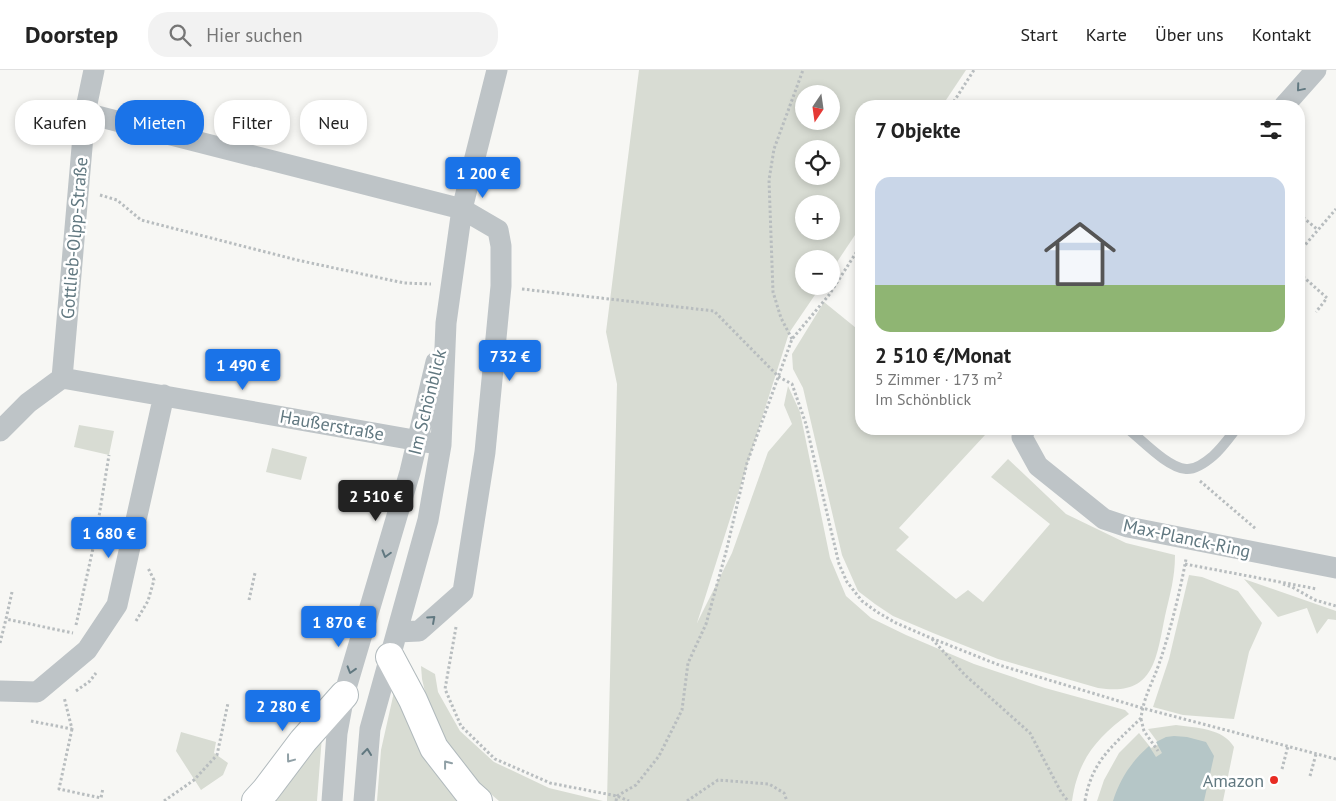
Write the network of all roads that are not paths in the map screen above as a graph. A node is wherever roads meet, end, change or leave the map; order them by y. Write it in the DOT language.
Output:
graph roads {
  1 [pos="94,70"];
  2 [pos="497,70"];
  3 [pos="1316,70"];
  4 [pos="88,100"];
  5 [pos="1289,100"];
  6 [pos="105,118"];
  7 [pos="82,145"];
  8 [pos="462,208"];
  9 [pos="446,323"];
  10 [pos="62,378"];
  11 [pos="164,395"];
  12 [pos="0,431"];
  13 [pos="1025,435"];
  14 [pos="1135,435"];
  15 [pos="1231,435"];
  16 [pos="418,440"];
  17 [pos="441,445"];
  18 [pos="1336,568"];
  19 [pos="393,644"];
  20 [pos="0,691"];
  21 [pos="344,695"];
  22 [pos="256,801"];
  23 [pos="332,801"];
  24 [pos="364,801"];
  25 [pos="478,801"];
  1 -- 4 [label="street, Gottlieb-Olpp-Straße"];
  2 -- 8 [label="street, Im Schönblick"];
  3 -- 5 [label="street, one-way"];
  6 -- 8 [label="street"];
  7 -- 10 [label="street, Gottlieb-Olpp-Straße"];
  8 -- 9 [label="street, Im Schönblick"];
  19 -- 8 [label="street, one-way"];
  9 -- 16 [label="street, Im Schönblick"];
  9 -- 17 [label="street, Im Schönblick"];
  10 -- 11 [label="street, Haußerstraße"];
  10 -- 12 [label="street"];
  11 -- 16 [label="street, Haußerstraße"];
  11 -- 20 [label="street"];
  13 -- 18 [label="street, Max-Planck-Ring"];
  14 -- 15 [label="lane"];
  16 -- 17 [label="street, Haußerstraße"];
  16 -- 21 [label="street, Im Schönblick, one-way"];
  17 -- 19 [label="street, Im Schönblick"];
  24 -- 19 [label="street, Im Schönblick, one-way"];
  25 -- 19 [label="street, one-way"];
  21 -- 22 [label="street, one-way"];
  21 -- 23 [label="street, Im Schönblick"];
}
